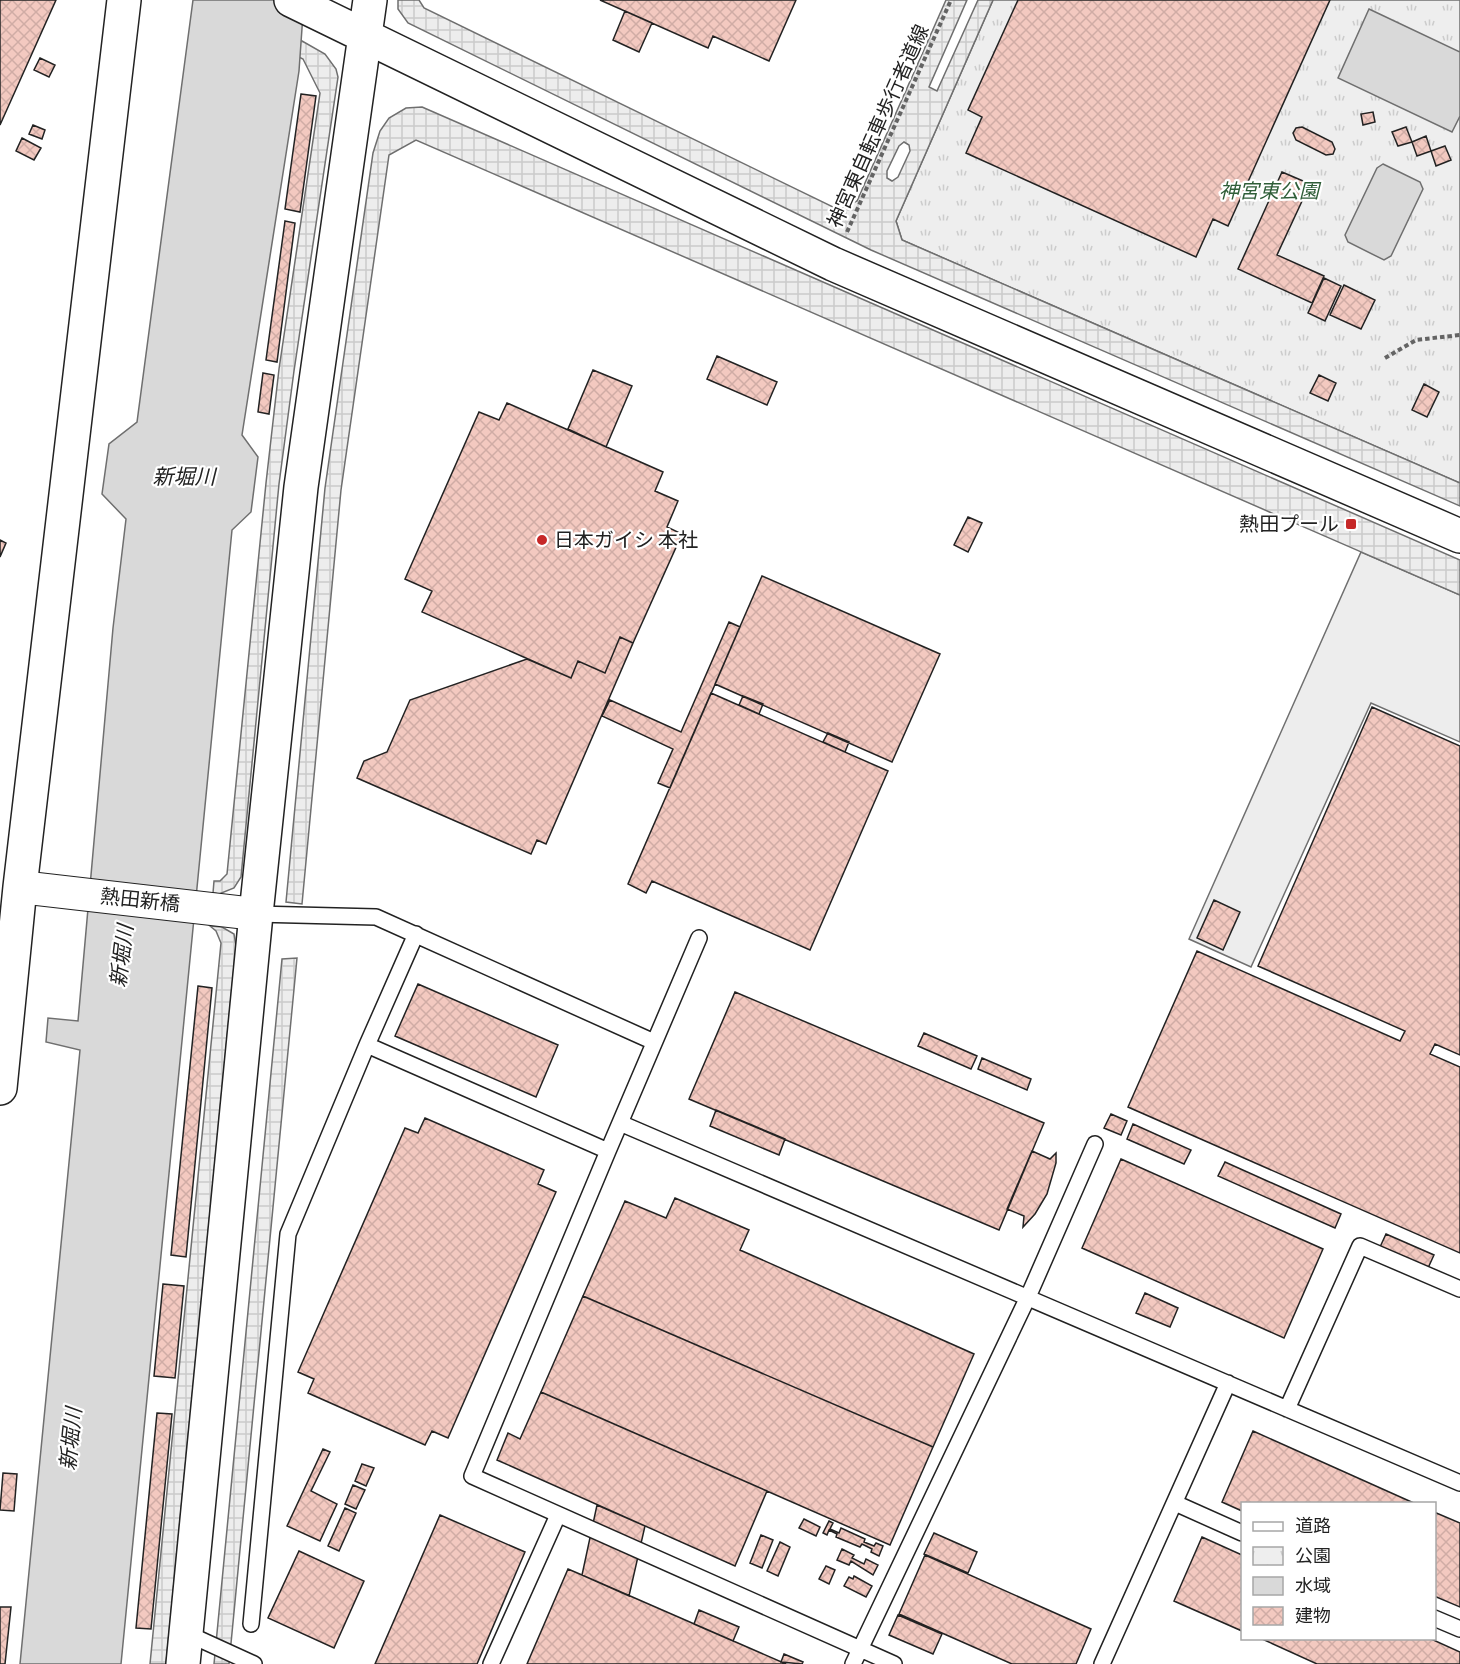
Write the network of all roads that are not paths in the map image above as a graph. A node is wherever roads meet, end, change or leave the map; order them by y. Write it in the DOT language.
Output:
graph roads {
  1 [pos="124,0"];
  2 [pos="291,0"];
  3 [pos="370,0"];
  4 [pos="364,36"];
  5 [pos="1460,536"];
  6 [pos="10,887"];
  7 [pos="256,914"];
  8 [pos="416,934"];
  9 [pos="699,938"];
  10 [pos="654,1042"];
  11 [pos="367,1045"];
  12 [pos="0,1088"];
  13 [pos="620,1122"];
  14 [pos="1095,1143"];
  15 [pos="608,1151"];
  16 [pos="1460,1289"];
  17 [pos="1028,1298"];
  18 [pos="1228,1383"];
  19 [pos="1287,1409"];
  20 [pos="1460,1483"];
  21 [pos="1175,1503"];
  22 [pos="558,1515"];
  23 [pos="1241,1533"];
  24 [pos="1436,1619"];
  25 [pos="251,1624"];
  26 [pos="1460,1629"];
  27 [pos="859,1648"];
  28 [pos="185,1649"];
  29 [pos="254,1664"];
  30 [pos="491,1664"];
  31 [pos="853,1664"];
  32 [pos="894,1664"];
  33 [pos="1102,1664"];
  1 -- 6 [label="street"];
  2 -- 4 [label="street"];
  3 -- 4 [label="street"];
  4 -- 5 [label="street"];
  4 -- 7 [label="street"];
  6 -- 7 [label="street, 熱田新橋"];
  6 -- 12 [label="street"];
  7 -- 8 [label="lane"];
  7 -- 28 [label="street"];
  8 -- 10 [label="lane"];
  8 -- 11 [label="lane"];
  9 -- 10 [label="lane"];
  10 -- 13 [label="lane"];
  11 -- 15 [label="lane"];
  11 -- 25 [label="lane"];
  13 -- 15 [label="lane"];
  13 -- 17 [label="lane"];
  14 -- 17 [label="lane"];
  15 -- 22 [label="lane"];
  16 -- 19 [label="lane"];
  17 -- 18 [label="lane"];
  17 -- 27 [label="lane"];
  18 -- 19 [label="lane"];
  18 -- 21 [label="lane"];
  19 -- 20 [label="lane"];
  21 -- 23 [label="lane"];
  21 -- 33 [label="lane"];
  22 -- 27 [label="lane"];
  22 -- 30 [label="lane"];
  24 -- 26 [label="lane"];
  27 -- 31 [label="lane"];
  27 -- 32 [label="lane"];
  28 -- 29 [label="lane"];
}
